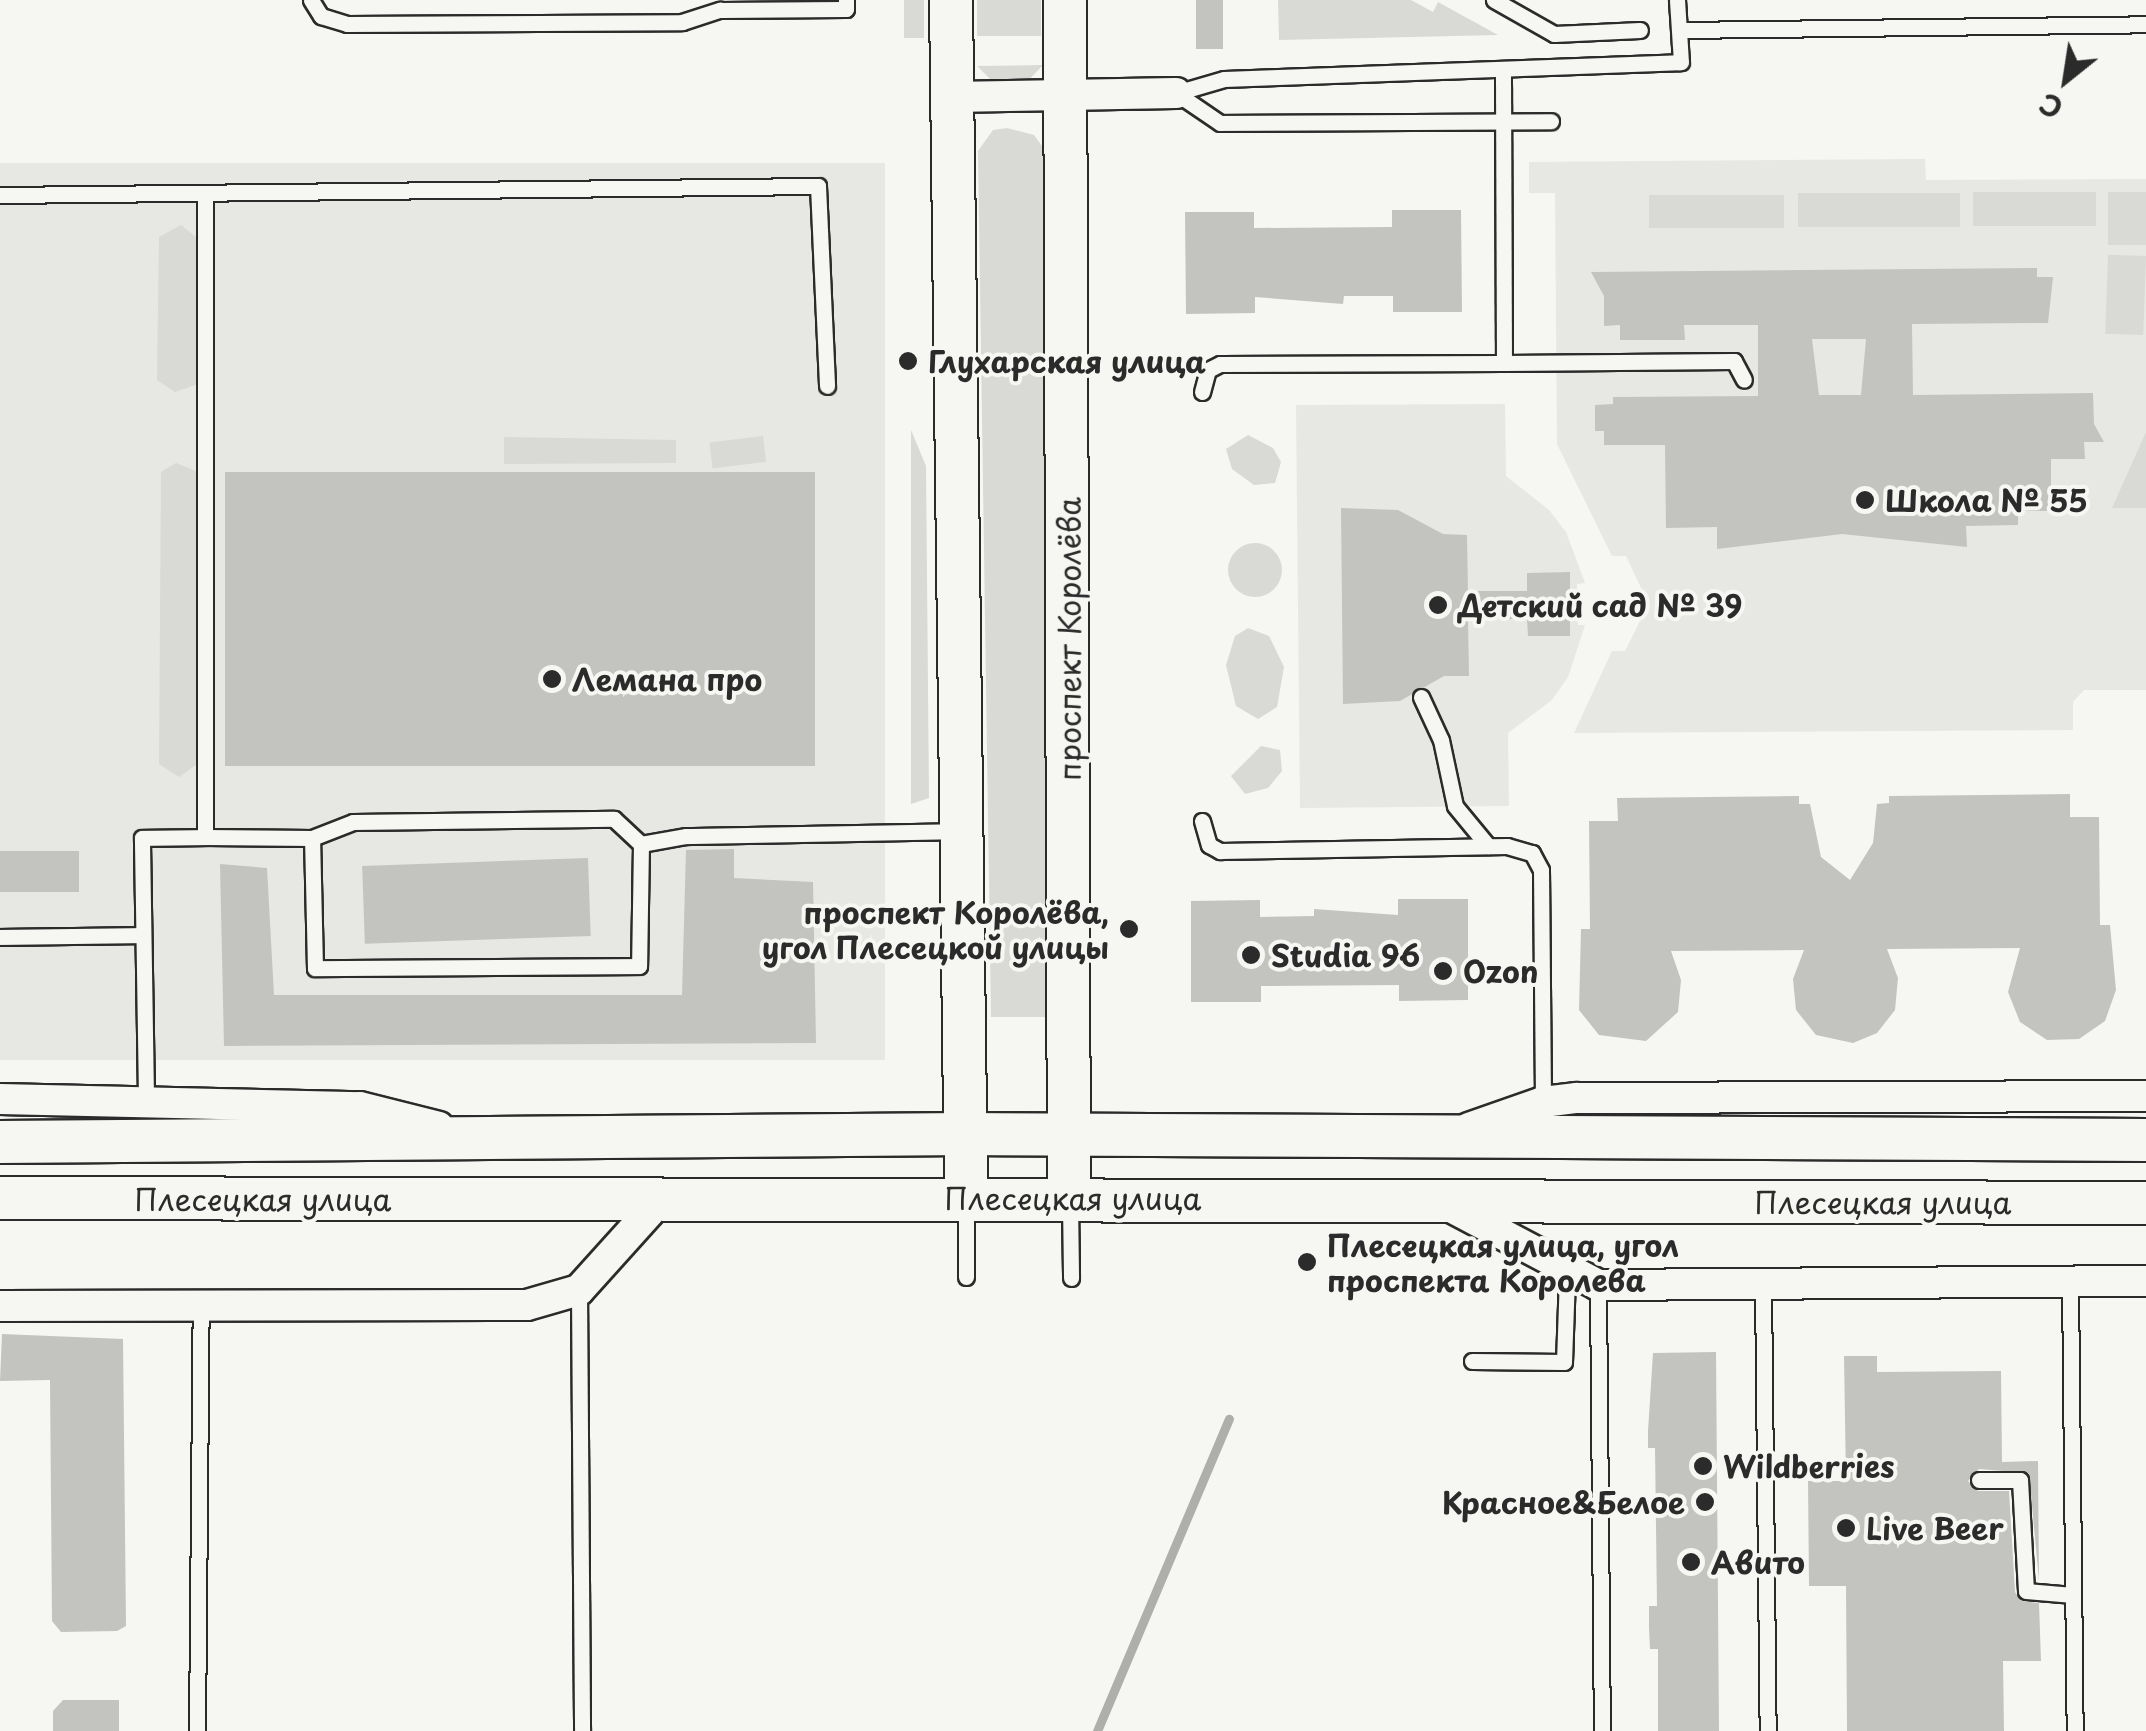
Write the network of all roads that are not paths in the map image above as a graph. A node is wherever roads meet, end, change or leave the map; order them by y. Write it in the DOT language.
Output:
graph roads {
  1 [pos="312,0"];
  2 [pos="846,0"];
  3 [pos="951,0"];
  4 [pos="1065,0"];
  5 [pos="1494,0"];
  6 [pos="1677,0"];
  7 [pos="2146,24"];
  8 [pos="1640,30"];
  9 [pos="1680,30"];
  10 [pos="1502,71"];
  11 [pos="1067,93"];
  12 [pos="1176,93"];
  13 [pos="952,97"];
  14 [pos="1503,121"];
  15 [pos="1550,121"];
  16 [pos="205,194"];
  17 [pos="0,195"];
  18 [pos="1504,362"];
  19 [pos="1744,380"];
  20 [pos="827,386"];
  21 [pos="1202,392"];
  22 [pos="1421,697"];
  23 [pos="1202,821"];
  24 [pos="962,830"];
  25 [pos="205,837"];
  26 [pos="312,838"];
  27 [pos="641,844"];
  28 [pos="1488,846"];
  29 [pos="141,935"];
  30 [pos="0,937"];
  31 [pos="2146,1096"];
  32 [pos="146,1097"];
  33 [pos="0,1099"];
  34 [pos="1543,1102"];
  35 [pos="967,1134"];
  36 [pos="1070,1135"];
  37 [pos="1444,1137"];
  38 [pos="490,1140"];
  39 [pos="2146,1140"];
  40 [pos="0,1142"];
  41 [pos="0,1198"];
  42 [pos="966,1198"];
  43 [pos="1070,1198"];
  44 [pos="661,1199"];
  45 [pos="1437,1200"];
  46 [pos="2146,1203"];
  47 [pos="1567,1274"];
  48 [pos="966,1276"];
  49 [pos="1071,1278"];
  50 [pos="2146,1281"];
  51 [pos="2070,1282"];
  52 [pos="1764,1284"];
  53 [pos="1598,1285"];
  54 [pos="579,1290"];
  55 [pos="0,1306"];
  56 [pos="202,1307"];
  57 [pos="1472,1360"];
  58 [pos="1979,1480"];
  59 [pos="2074,1595"];
  60 [pos="197,1731"];
  61 [pos="582,1731"];
  62 [pos="1602,1731"];
  63 [pos="1768,1731"];
  64 [pos="2074,1731"];
  1 -- 2 [label="lane"];
  3 -- 13 [label="main road"];
  4 -- 11 [label="main road, проспект Королёва"];
  5 -- 8 [label="lane"];
  6 -- 9 [label="lane"];
  7 -- 9 [label="lane"];
  9 -- 10 [label="lane"];
  10 -- 12 [label="lane"];
  10 -- 14 [label="lane"];
  11 -- 12 [label="street"];
  11 -- 13 [label="street"];
  11 -- 36 [label="main road, проспект Королёва"];
  12 -- 14 [label="lane"];
  13 -- 24 [label="main road"];
  14 -- 15 [label="lane"];
  14 -- 18 [label="lane"];
  16 -- 17 [label="lane"];
  16 -- 20 [label="lane"];
  16 -- 25 [label="lane"];
  18 -- 19 [label="lane"];
  18 -- 21 [label="lane"];
  22 -- 28 [label="lane"];
  23 -- 28 [label="lane"];
  24 -- 27 [label="lane"];
  24 -- 35 [label="main road"];
  25 -- 26 [label="lane"];
  25 -- 29 [label="lane"];
  26 -- 27 [label="lane"];
  26 -- 27 [label="lane"];
  28 -- 34 [label="lane"];
  29 -- 30 [label="lane"];
  29 -- 32 [label="lane"];
  31 -- 34 [label="street"];
  32 -- 33 [label="street"];
  32 -- 38 [label="street"];
  34 -- 37 [label="street"];
  35 -- 36 [label="main road, Плесецкая улица"];
  35 -- 38 [label="main road, Плесецкая улица"];
  35 -- 42 [label="main road"];
  36 -- 37 [label="main road, Плесецкая улица"];
  36 -- 43 [label="main road, проспект Королёва"];
  37 -- 39 [label="main road, Плесецкая улица"];
  38 -- 40 [label="main road, Плесецкая улица"];
  41 -- 44 [label="main road, Плесецкая улица"];
  42 -- 43 [label="main road, Плесецкая улица"];
  42 -- 44 [label="main road, Плесецкая улица"];
  42 -- 48 [label="lane"];
  43 -- 45 [label="main road, Плесецкая улица"];
  43 -- 49 [label="lane, проспект Королёва"];
  44 -- 54 [label="street"];
  45 -- 46 [label="main road, Плесецкая улица"];
  45 -- 47 [label="street"];
  47 -- 53 [label="street"];
  47 -- 57 [label="lane"];
  50 -- 51 [label="street"];
  51 -- 52 [label="street"];
  51 -- 59 [label="lane"];
  52 -- 53 [label="street"];
  52 -- 63 [label="lane"];
  53 -- 62 [label="lane"];
  54 -- 56 [label="street"];
  54 -- 61 [label="lane"];
  55 -- 56 [label="street"];
  56 -- 60 [label="lane"];
  58 -- 59 [label="lane"];
  59 -- 64 [label="lane"];
}
